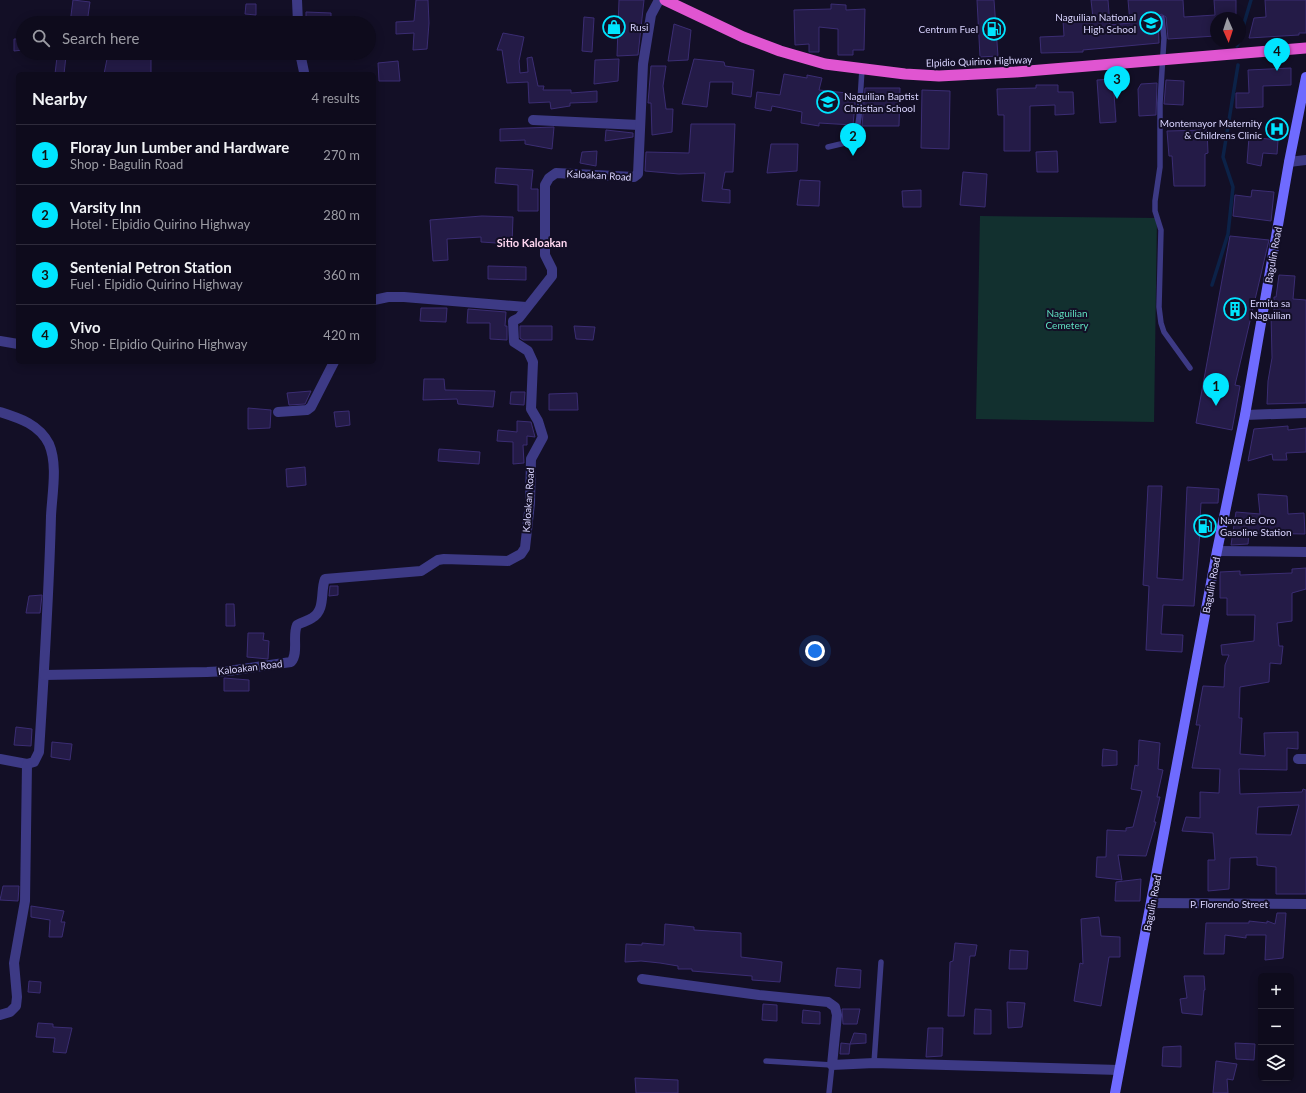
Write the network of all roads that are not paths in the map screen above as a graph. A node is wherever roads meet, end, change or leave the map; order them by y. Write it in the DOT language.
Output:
graph roads {
  1 [pos="297,0"];
  2 [pos="659,0"];
  3 [pos="665,0"];
  4 [pos="298,16"];
  5 [pos="1162,18"];
  6 [pos="1306,48"];
  7 [pos="301,60"];
  8 [pos="1162,60"];
  9 [pos="862,69"];
  10 [pos="304,72"];
  11 [pos="1306,77"];
  12 [pos="533,120"];
  13 [pos="639,125"];
  14 [pos="828,147"];
  15 [pos="1306,160"];
  16 [pos="1289,162"];
  17 [pos="376,300"];
  18 [pos="526,307"];
  19 [pos="0,341"];
  20 [pos="16,344"];
  21 [pos="333,364"];
  22 [pos="1190,368"];
  23 [pos="0,412"];
  24 [pos="278,412"];
  25 [pos="1306,413"];
  26 [pos="1245,415"];
  27 [pos="1217,551"];
  28 [pos="1306,552"];
  29 [pos="44,675"];
  30 [pos="0,759"];
  31 [pos="27,764"];
  32 [pos="1152,903"];
  33 [pos="1306,904"];
  34 [pos="881,962"];
  35 [pos="642,979"];
  36 [pos="0,1015"];
  37 [pos="766,1061"];
  38 [pos="874,1063"];
  39 [pos="832,1065"];
  40 [pos="1120,1070"];
  41 [pos="829,1093"];
  42 [pos="1115,1093"];
  1 -- 4 [label="street"];
  2 -- 13 [label="street, Kaloakan Road"];
  3 -- 9 [label="highway, Elpidio Quirino Highway"];
  5 -- 8 [label="lane"];
  6 -- 8 [label="highway, Elpidio Quirino Highway"];
  7 -- 10 [label="street"];
  8 -- 9 [label="highway, Elpidio Quirino Highway"];
  8 -- 22 [label="lane"];
  9 -- 14 [label="lane"];
  11 -- 16 [label="main road, Bagulin Road"];
  12 -- 13 [label="street"];
  13 -- 18 [label="street, Kaloakan Road"];
  15 -- 16 [label="street"];
  16 -- 26 [label="main road, Bagulin Road"];
  17 -- 18 [label="street"];
  18 -- 29 [label="street, Kaloakan Road"];
  19 -- 20 [label="street"];
  21 -- 24 [label="street"];
  23 -- 29 [label="street"];
  25 -- 26 [label="street"];
  26 -- 27 [label="main road, Bagulin Road"];
  27 -- 28 [label="street"];
  27 -- 32 [label="main road, Bagulin Road"];
  29 -- 31 [label="street"];
  30 -- 31 [label="street"];
  31 -- 36 [label="street"];
  32 -- 33 [label="street, P. Florendo Street"];
  32 -- 40 [label="main road, Bagulin Road"];
  34 -- 38 [label="lane"];
  35 -- 39 [label="street"];
  37 -- 39 [label="lane"];
  38 -- 39 [label="street"];
  38 -- 40 [label="street"];
  39 -- 41 [label="lane"];
  40 -- 42 [label="main road, Bagulin Road"];
}
